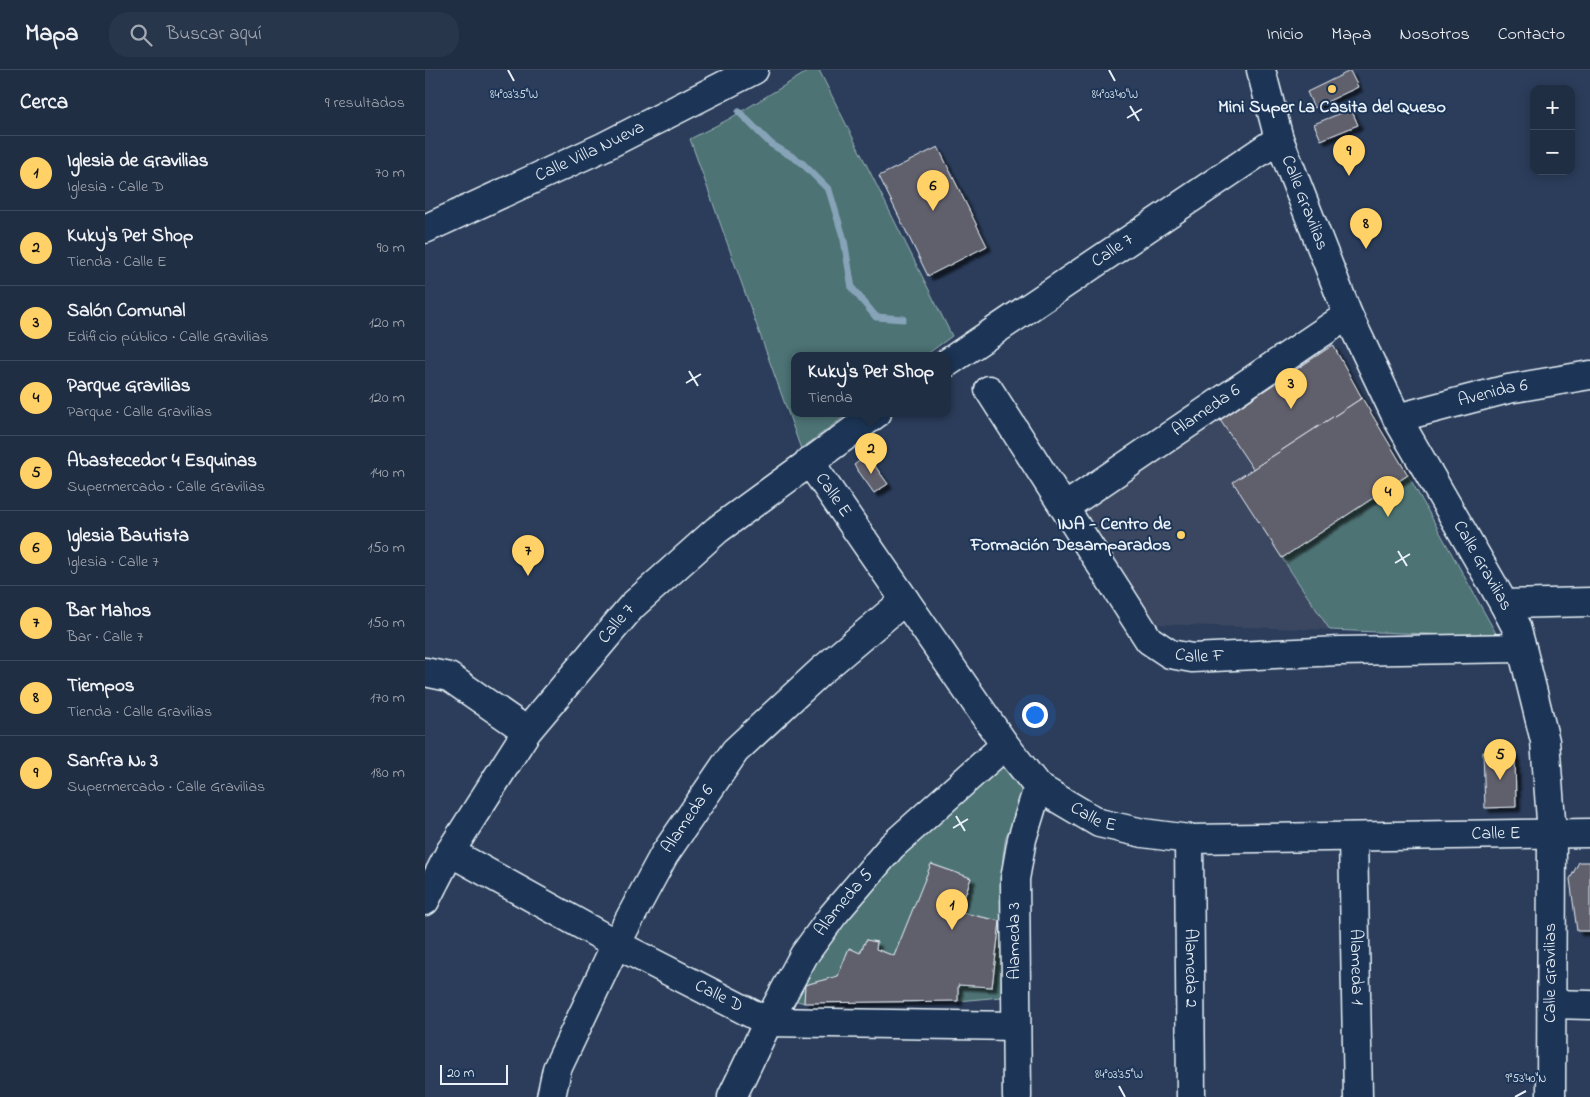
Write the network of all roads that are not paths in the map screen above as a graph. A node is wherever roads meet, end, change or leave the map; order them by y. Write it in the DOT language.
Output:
graph roads {
  1 [pos="754,70"];
  2 [pos="1261,70"];
  3 [pos="1279,139"];
  4 [pos="425,229"];
  5 [pos="1348,315"];
  6 [pos="951,360"];
  7 [pos="1590,375"];
  8 [pos="989,390"];
  9 [pos="871,417"];
  10 [pos="1397,418"];
  11 [pos="809,462"];
  12 [pos="1065,508"];
  13 [pos="905,600"];
  14 [pos="1590,602"];
  15 [pos="1504,604"];
  16 [pos="1522,648"];
  17 [pos="425,672"];
  18 [pos="527,731"];
  19 [pos="1005,745"];
  20 [pos="1038,787"];
  21 [pos="1590,832"];
  22 [pos="1552,833"];
  23 [pos="1353,837"];
  24 [pos="1189,839"];
  25 [pos="451,852"];
  26 [pos="425,901"];
  27 [pos="616,944"];
  28 [pos="1551,1004"];
  29 [pos="1590,1005"];
  30 [pos="768,1022"];
  31 [pos="1016,1026"];
  32 [pos="551,1097"];
  33 [pos="733,1097"];
  34 [pos="1017,1097"];
  35 [pos="1191,1097"];
  36 [pos="1358,1097"];
  37 [pos="1551,1097"];
  1 -- 4 [label="street, Calle Villa Nueva"];
  2 -- 3 [label="street, Calle Gravilias"];
  3 -- 5 [label="street, Calle Gravilias"];
  3 -- 6 [label="street, Calle 7"];
  5 -- 10 [label="street, Calle Gravilias"];
  5 -- 12 [label="street, Alameda 6"];
  7 -- 10 [label="street, Avenida 6"];
  8 -- 12 [label="street, Calle F"];
  9 -- 11 [label="street, Calle 7"];
  10 -- 15 [label="street, Calle Gravilias"];
  11 -- 13 [label="street, Calle E"];
  11 -- 18 [label="street, Calle 7"];
  12 -- 16 [label="street, Calle F"];
  13 -- 19 [label="street, Calle E"];
  13 -- 27 [label="street, Alameda 6"];
  14 -- 15 [label="street"];
  15 -- 16 [label="street, Calle Gravilias"];
  16 -- 22 [label="street, Calle Gravilias"];
  17 -- 18 [label="street"];
  18 -- 25 [label="street, Calle 7"];
  19 -- 20 [label="street, Calle E"];
  19 -- 30 [label="street, Alameda 5"];
  20 -- 24 [label="street, Calle E"];
  20 -- 31 [label="street, Alameda 3"];
  21 -- 22 [label="street, Calle E"];
  22 -- 23 [label="street, Calle E"];
  22 -- 28 [label="street, Calle Gravilias"];
  23 -- 24 [label="street, Calle E"];
  23 -- 36 [label="street, Alameda 1"];
  24 -- 35 [label="street, Alameda 2"];
  25 -- 26 [label="street, Calle 7"];
  25 -- 27 [label="street, Calle D"];
  27 -- 30 [label="street, Calle D"];
  27 -- 32 [label="street, Alameda 6"];
  28 -- 29 [label="street"];
  28 -- 37 [label="street, Calle Gravilias"];
  30 -- 31 [label="street, Calle D"];
  30 -- 33 [label="street, Alameda 5"];
  31 -- 34 [label="street, Alameda 3"];
}
